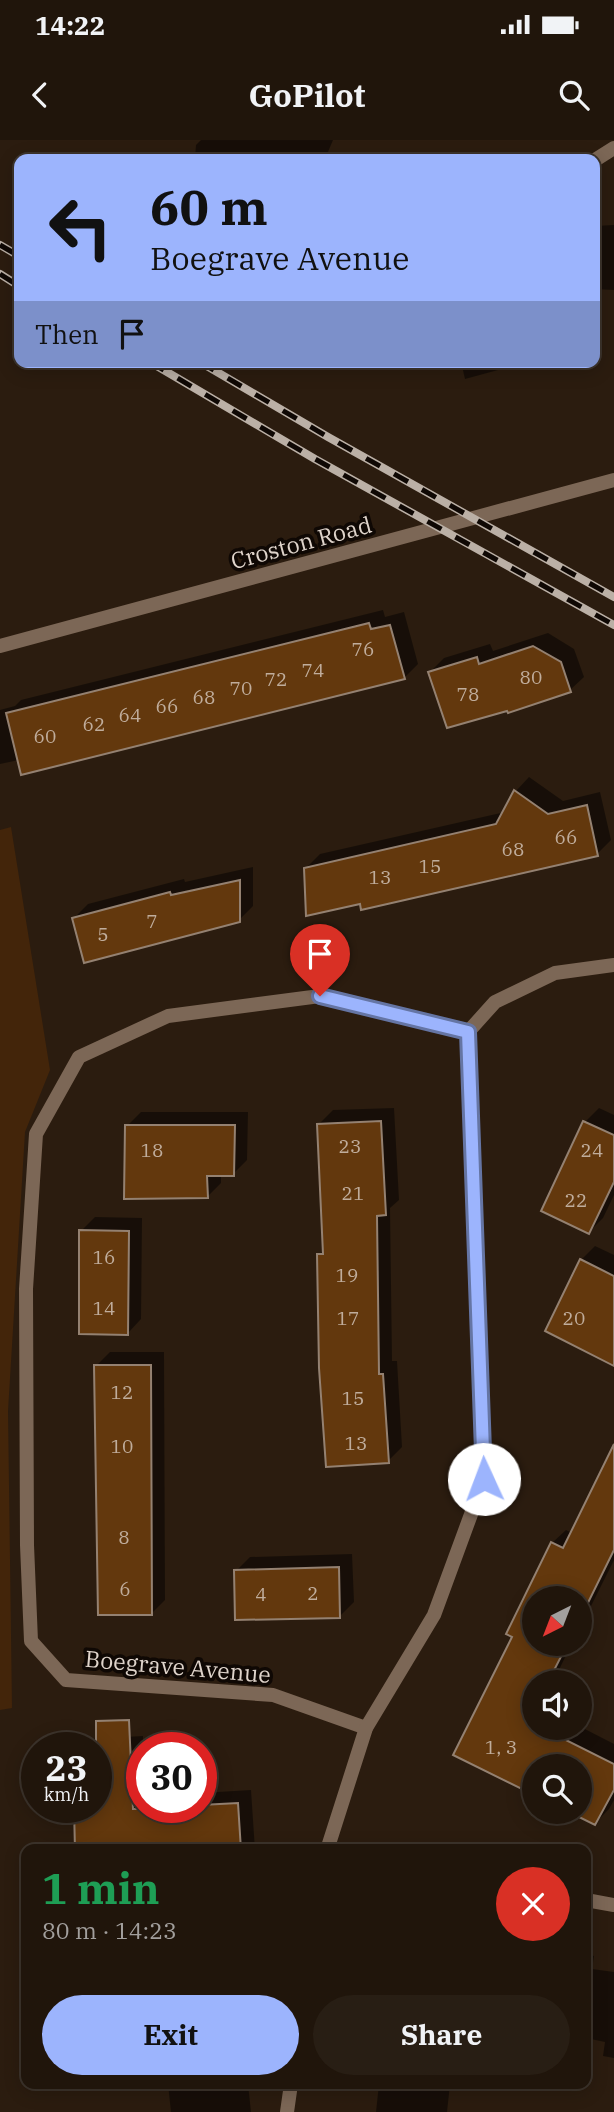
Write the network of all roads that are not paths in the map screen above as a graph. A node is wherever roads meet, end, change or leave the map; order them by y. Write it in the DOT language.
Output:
graph roads {
  1 [pos="614,480"];
  2 [pos="0,646"];
  3 [pos="614,965"];
  4 [pos="468,1032"];
  5 [pos="366,1728"];
  6 [pos="329,1844"];
  7 [pos="591,1901"];
  8 [pos="614,1905"];
  9 [pos="290,2089"];
  10 [pos="287,2112"];
  1 -- 2 [label="street, Croston Road"];
  3 -- 4 [label="street"];
  4 -- 5 [label="street"];
  4 -- 5 [label="street, Boegrave Avenue"];
  5 -- 6 [label="street"];
  7 -- 8 [label="street"];
  9 -- 10 [label="street"];
}
